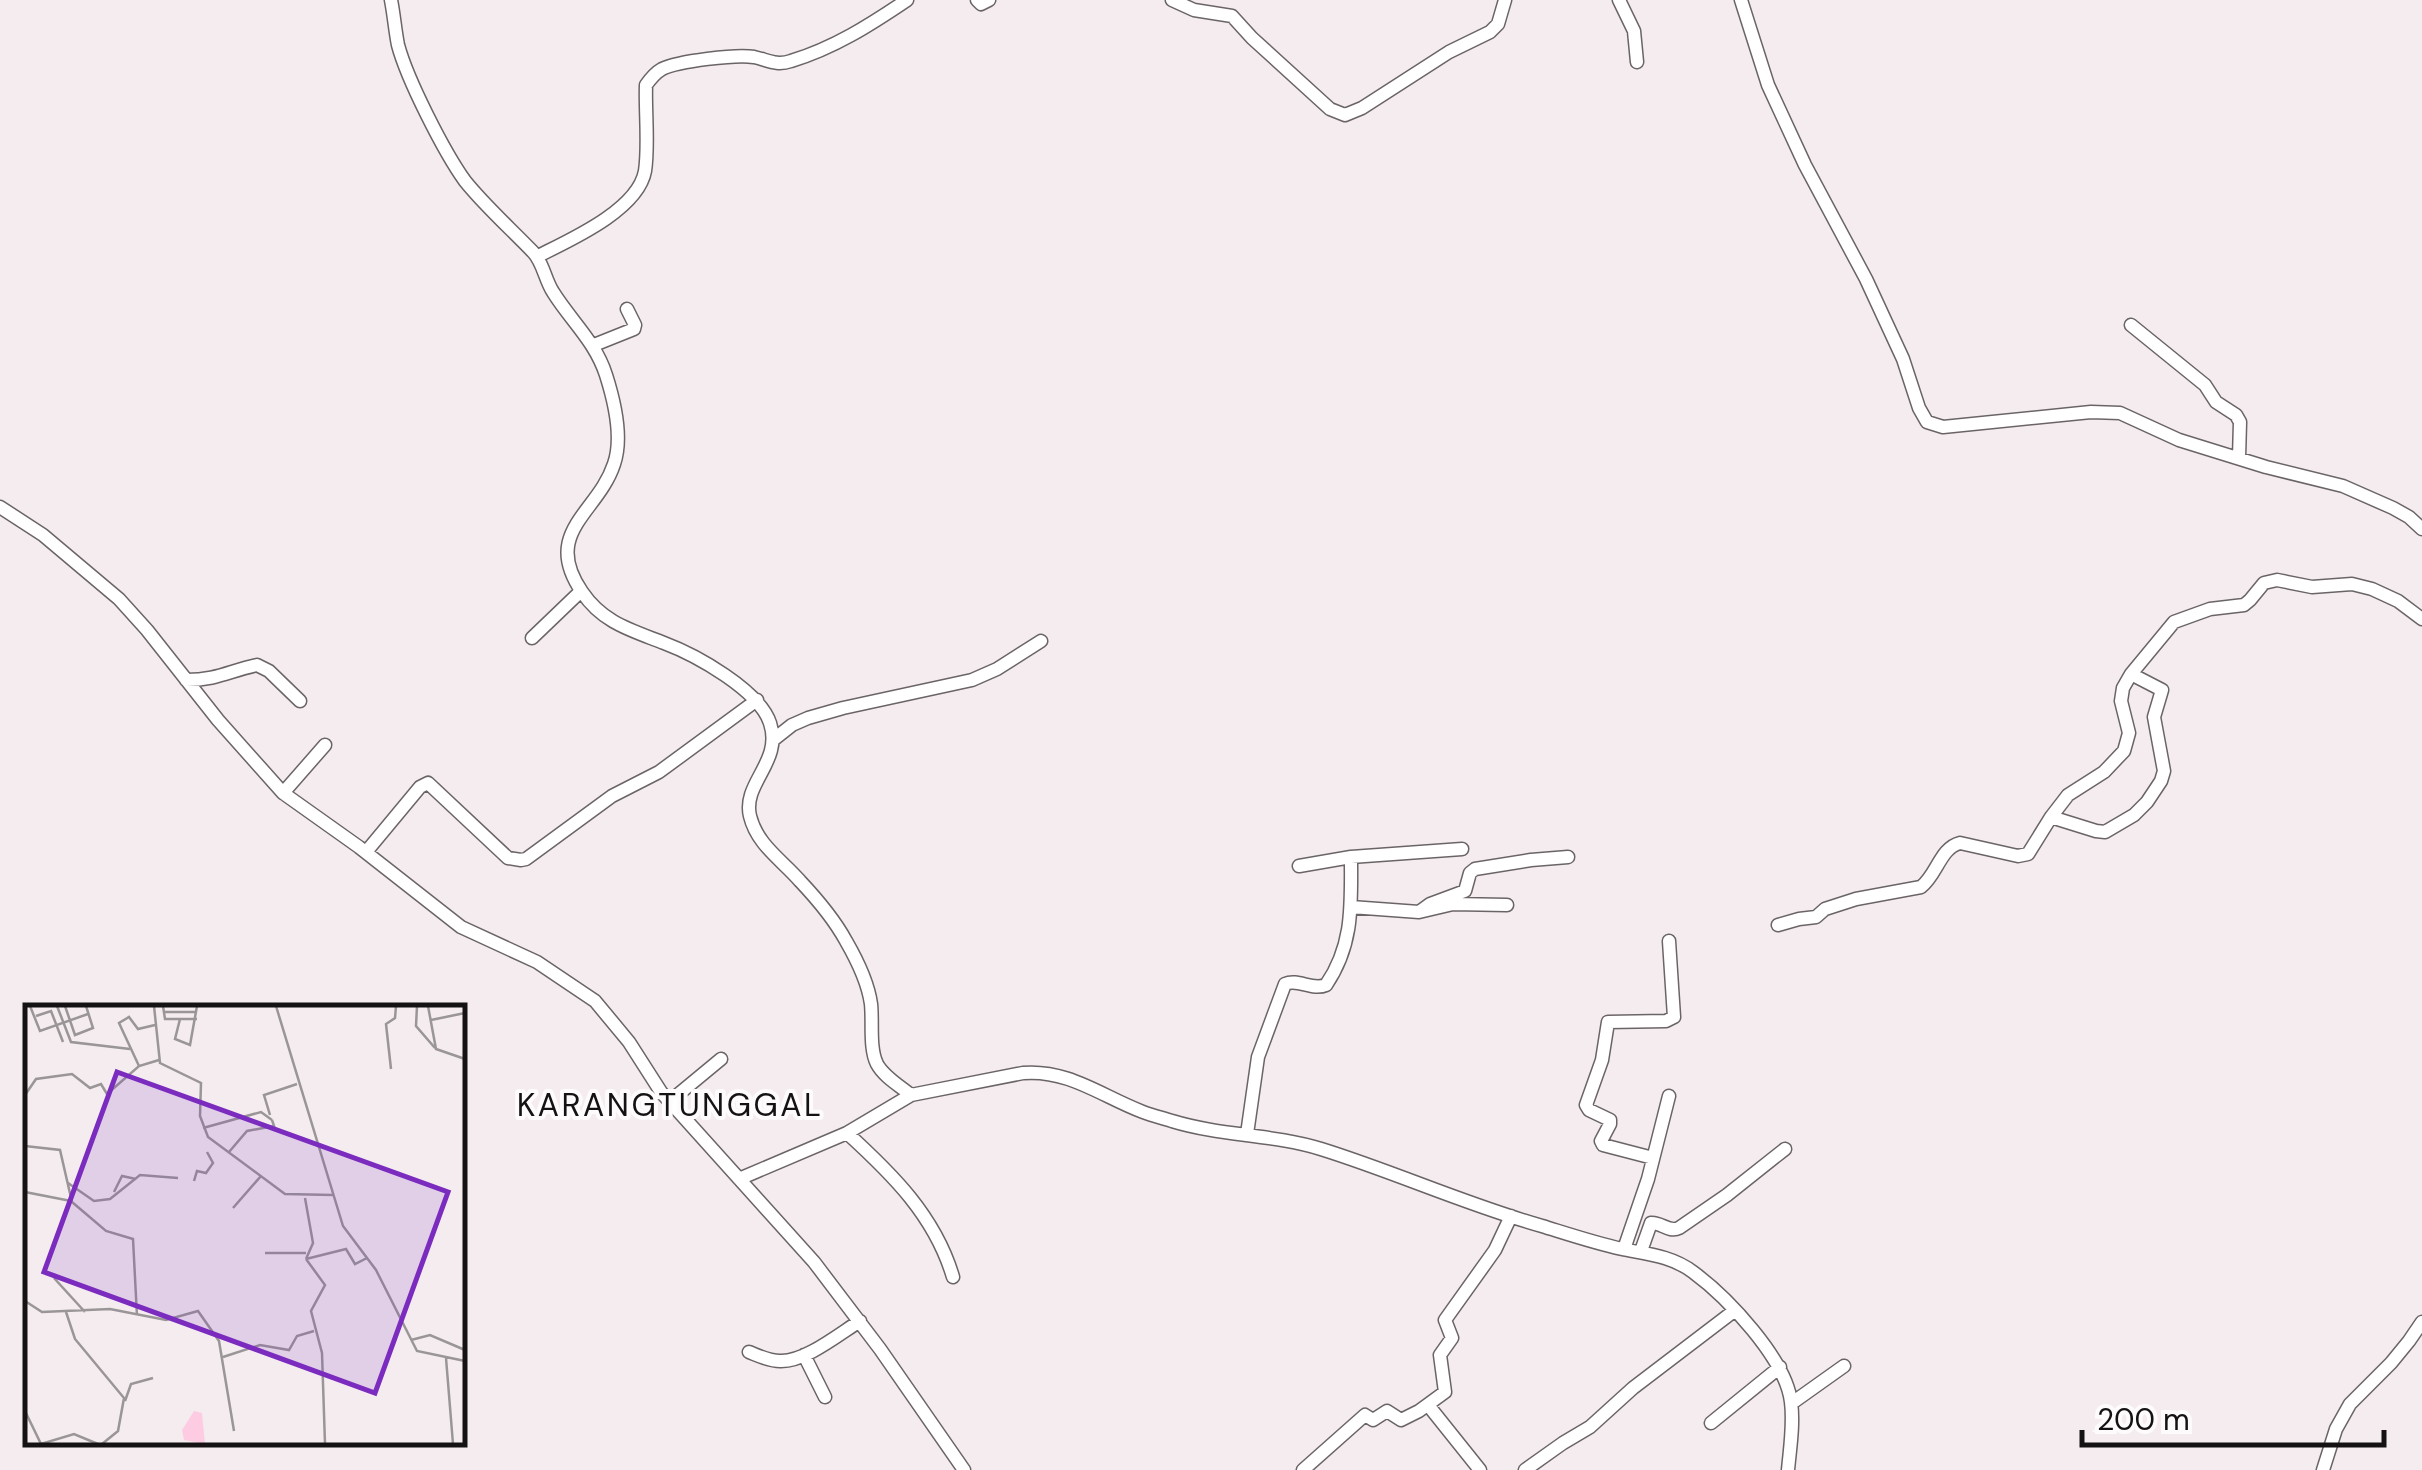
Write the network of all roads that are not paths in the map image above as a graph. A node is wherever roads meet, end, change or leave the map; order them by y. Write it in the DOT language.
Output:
graph roads {
  1 [pos="391,0"];
  2 [pos="907,0"];
  3 [pos="977,0"];
  4 [pos="989,0"];
  5 [pos="1172,0"];
  6 [pos="1505,0"];
  7 [pos="1619,0"];
  8 [pos="1741,0"];
  9 [pos="1638,62"];
  10 [pos="538,256"];
  11 [pos="627,309"];
  12 [pos="2131,326"];
  13 [pos="594,345"];
  14 [pos="2239,458"];
  15 [pos="0,507"];
  16 [pos="2421,527"];
  17 [pos="580,590"];
  18 [pos="2422,619"];
  19 [pos="532,638"];
  20 [pos="1041,641"];
  21 [pos="2130,674"];
  22 [pos="186,680"];
  23 [pos="757,700"];
  24 [pos="300,702"];
  25 [pos="773,740"];
  26 [pos="325,745"];
  27 [pos="283,793"];
  28 [pos="2051,817"];
  29 [pos="1462,849"];
  30 [pos="366,852"];
  31 [pos="1351,857"];
  32 [pos="1568,858"];
  33 [pos="1298,866"];
  34 [pos="1507,906"];
  35 [pos="1351,908"];
  36 [pos="1419,912"];
  37 [pos="1778,925"];
  38 [pos="1669,942"];
  39 [pos="721,1059"];
  40 [pos="911,1095"];
  41 [pos="1669,1096"];
  42 [pos="669,1102"];
  43 [pos="846,1133"];
  44 [pos="1247,1134"];
  45 [pos="1785,1149"];
  46 [pos="1653,1158"];
  47 [pos="739,1179"];
  48 [pos="1511,1216"];
  49 [pos="1624,1250"];
  50 [pos="1641,1252"];
  51 [pos="953,1277"];
  52 [pos="1734,1311"];
  53 [pos="860,1321"];
  54 [pos="2422,1322"];
  55 [pos="749,1352"];
  56 [pos="804,1355"];
  57 [pos="1780,1366"];
  58 [pos="1844,1366"];
  59 [pos="825,1398"];
  60 [pos="1792,1403"];
  61 [pos="1428,1404"];
  62 [pos="1711,1423"];
  63 [pos="964,1470"];
  64 [pos="1303,1470"];
  65 [pos="1480,1470"];
  66 [pos="1525,1470"];
  67 [pos="1788,1470"];
  68 [pos="2323,1470"];
  1 -- 10 [label="street"];
  2 -- 10 [label="street"];
  3 -- 4 [label="street"];
  5 -- 6 [label="street"];
  7 -- 9 [label="street"];
  8 -- 14 [label="street"];
  10 -- 13 [label="street"];
  11 -- 13 [label="street"];
  12 -- 14 [label="street"];
  13 -- 17 [label="street"];
  14 -- 16 [label="street"];
  15 -- 22 [label="street"];
  17 -- 19 [label="street"];
  17 -- 23 [label="street"];
  18 -- 21 [label="street"];
  20 -- 25 [label="street"];
  21 -- 28 [label="street"];
  21 -- 28 [label="street"];
  22 -- 24 [label="street"];
  22 -- 27 [label="street"];
  23 -- 25 [label="street"];
  23 -- 30 [label="street"];
  25 -- 40 [label="street"];
  26 -- 27 [label="street"];
  27 -- 30 [label="street"];
  28 -- 37 [label="street"];
  29 -- 31 [label="street"];
  30 -- 42 [label="street"];
  31 -- 33 [label="street"];
  31 -- 35 [label="street"];
  32 -- 36 [label="street"];
  34 -- 36 [label="street"];
  35 -- 36 [label="street"];
  35 -- 44 [label="street"];
  38 -- 46 [label="street"];
  39 -- 42 [label="street"];
  40 -- 43 [label="street"];
  40 -- 44 [label="street"];
  41 -- 46 [label="street"];
  42 -- 47 [label="street"];
  43 -- 47 [label="street"];
  43 -- 51 [label="street"];
  44 -- 48 [label="street"];
  45 -- 50 [label="street"];
  46 -- 49 [label="street"];
  47 -- 53 [label="street"];
  48 -- 49 [label="street"];
  48 -- 61 [label="street"];
  49 -- 50 [label="street"];
  50 -- 52 [label="street"];
  52 -- 57 [label="street"];
  52 -- 66 [label="street"];
  53 -- 56 [label="street"];
  53 -- 63 [label="street"];
  54 -- 68 [label="street"];
  55 -- 56 [label="street"];
  56 -- 59 [label="street"];
  57 -- 60 [label="street"];
  57 -- 62 [label="street"];
  58 -- 60 [label="street"];
  60 -- 67 [label="street"];
  61 -- 64 [label="street"];
  61 -- 65 [label="street"];
}
